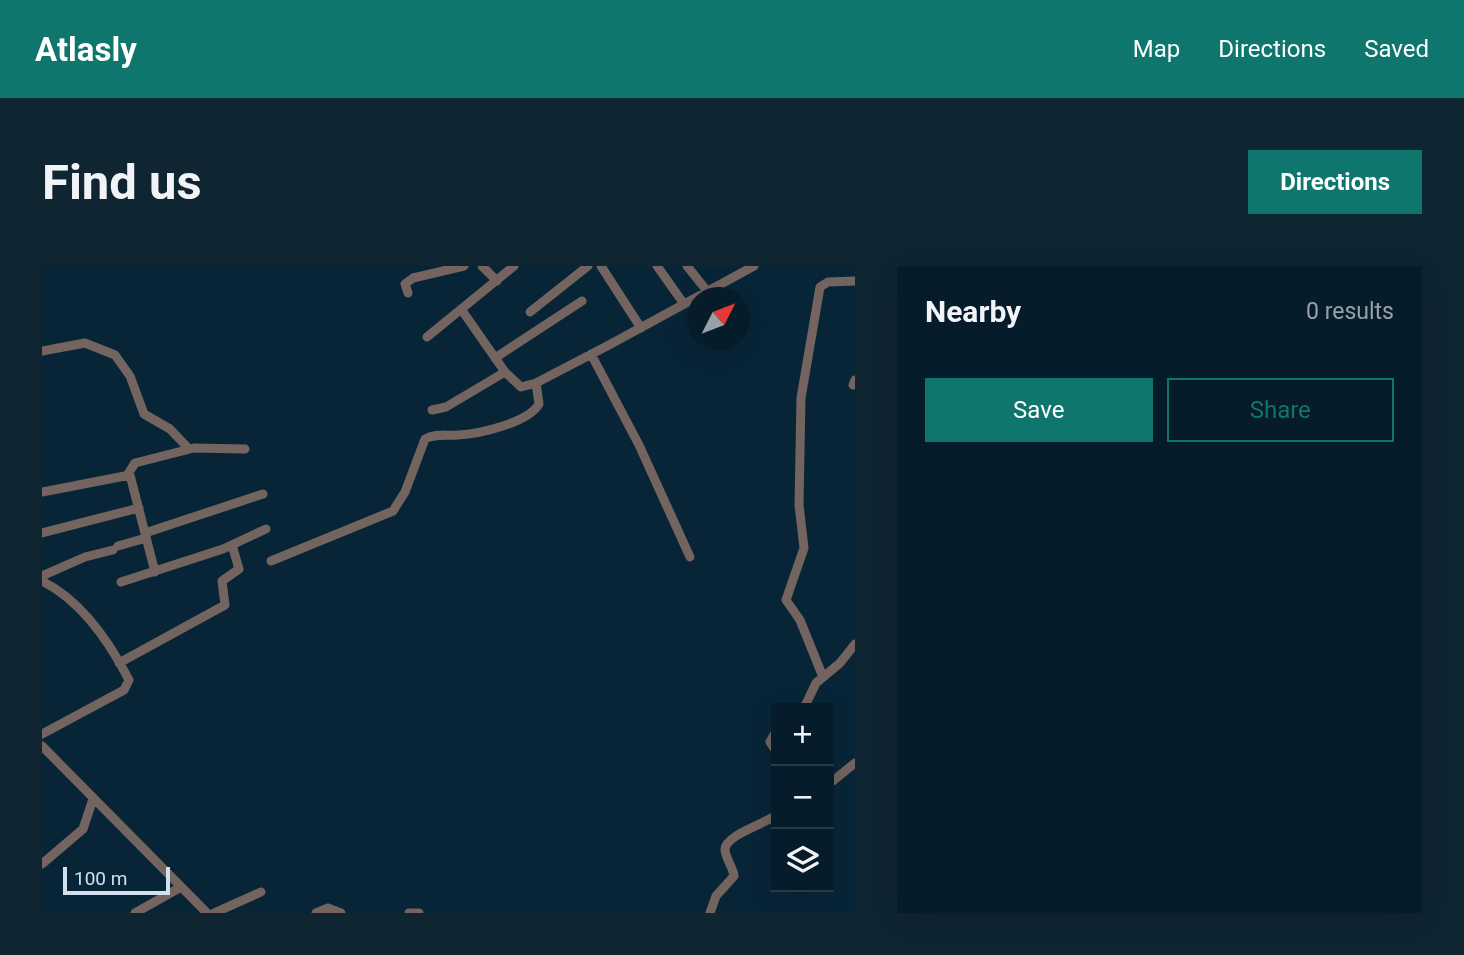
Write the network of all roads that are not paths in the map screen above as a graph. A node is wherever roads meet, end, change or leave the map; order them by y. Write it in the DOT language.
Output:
graph roads {
  1 [pos="464,266"];
  2 [pos="482,266"];
  3 [pos="514,266"];
  4 [pos="588,266"];
  5 [pos="601,266"];
  6 [pos="657,266"];
  7 [pos="687,266"];
  8 [pos="754,266"];
  9 [pos="496,281"];
  10 [pos="855,281"];
  11 [pos="704,287"];
  12 [pos="715,287"];
  13 [pos="408,293"];
  14 [pos="582,301"];
  15 [pos="687,302"];
  16 [pos="684,304"];
  17 [pos="461,309"];
  18 [pos="530,313"];
  19 [pos="642,328"];
  20 [pos="427,337"];
  21 [pos="42,351"];
  22 [pos="591,354"];
  23 [pos="495,358"];
  24 [pos="505,372"];
  25 [pos="536,383"];
  26 [pos="432,410"];
  27 [pos="189,449"];
  28 [pos="245,449"];
  29 [pos="128,474"];
  30 [pos="42,492"];
  31 [pos="263,494"];
  32 [pos="139,508"];
  33 [pos="266,528"];
  34 [pos="42,533"];
  35 [pos="145,535"];
  36 [pos="232,545"];
  37 [pos="690,557"];
  38 [pos="271,561"];
  39 [pos="155,572"];
  40 [pos="42,578"];
  41 [pos="121,582"];
  42 [pos="855,644"];
  43 [pos="133,655"];
  44 [pos="119,663"];
  45 [pos="823,677"];
  46 [pos="129,682"];
  47 [pos="806,703"];
  48 [pos="42,734"];
  49 [pos="42,746"];
  50 [pos="855,764"];
  51 [pos="834,781"];
  52 [pos="93,799"];
  53 [pos="771,818"];
  54 [pos="42,864"];
  55 [pos="181,887"];
  56 [pos="261,892"];
  57 [pos="201,912"];
  58 [pos="322,912"];
  59 [pos="135,913"];
  60 [pos="214,913"];
  61 [pos="341,913"];
  62 [pos="409,913"];
  63 [pos="419,913"];
  64 [pos="710,913"];
  1 -- 13 [label="street"];
  2 -- 9 [label="street"];
  3 -- 9 [label="street"];
  4 -- 18 [label="street"];
  5 -- 19 [label="street"];
  6 -- 16 [label="street"];
  7 -- 11 [label="street"];
  8 -- 12 [label="street"];
  9 -- 17 [label="street"];
  10 -- 45 [label="street"];
  14 -- 23 [label="street"];
  15 -- 16 [label="street"];
  16 -- 19 [label="street"];
  17 -- 20 [label="street"];
  17 -- 23 [label="street"];
  19 -- 22 [label="street"];
  21 -- 27 [label="street"];
  22 -- 25 [label="street"];
  22 -- 37 [label="street"];
  23 -- 24 [label="street"];
  24 -- 25 [label="street"];
  24 -- 26 [label="street"];
  25 -- 38 [label="street"];
  27 -- 28 [label="street"];
  27 -- 29 [label="street"];
  29 -- 30 [label="street"];
  29 -- 32 [label="street"];
  31 -- 35 [label="street"];
  32 -- 34 [label="street"];
  32 -- 35 [label="street"];
  33 -- 36 [label="street"];
  35 -- 39 [label="street"];
  35 -- 40 [label="street"];
  36 -- 39 [label="street"];
  36 -- 43 [label="street"];
  39 -- 41 [label="street"];
  40 -- 44 [label="street"];
  42 -- 45 [label="street"];
  43 -- 44 [label="street"];
  43 -- 46 [label="street"];
  44 -- 46 [label="street"];
  45 -- 47 [label="street"];
  46 -- 48 [label="street"];
  49 -- 52 [label="street"];
  50 -- 51 [label="street"];
  52 -- 54 [label="street"];
  52 -- 55 [label="street"];
  53 -- 64 [label="street"];
  55 -- 57 [label="street"];
  55 -- 59 [label="street"];
  56 -- 60 [label="street"];
  58 -- 61 [label="street"];
  62 -- 63 [label="street"];
}
